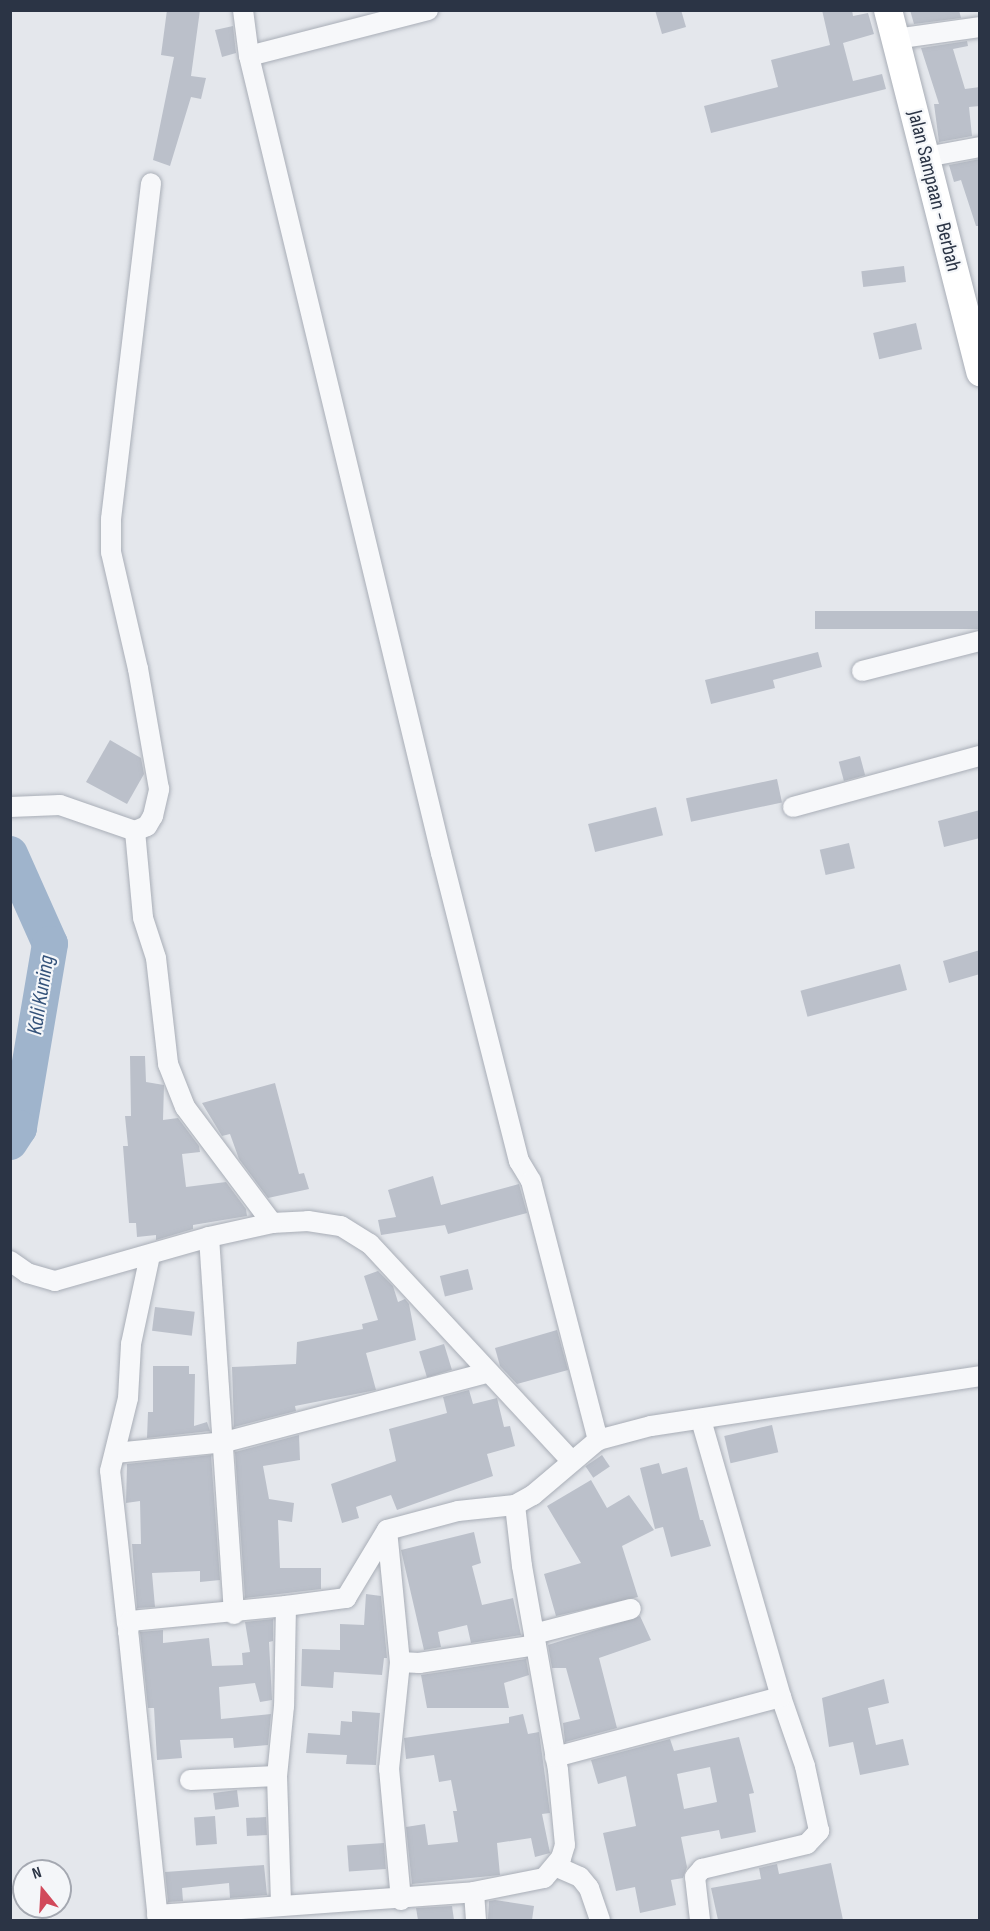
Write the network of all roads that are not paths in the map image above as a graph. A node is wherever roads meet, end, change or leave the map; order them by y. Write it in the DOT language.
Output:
graph roads {
  1 [pos="243,10"];
  2 [pos="428,10"];
  3 [pos="888,10"];
  4 [pos="980,27"];
  5 [pos="895,39"];
  6 [pos="249,56"];
  7 [pos="980,147"];
  8 [pos="926,158"];
  9 [pos="151,183"];
  10 [pos="980,372"];
  11 [pos="980,641"];
  12 [pos="862,671"];
  13 [pos="980,756"];
  14 [pos="10,807"];
  15 [pos="793,807"];
  16 [pos="135,831"];
  17 [pos="272,1223"];
  18 [pos="209,1237"];
  19 [pos="150,1255"];
  20 [pos="10,1261"];
  21 [pos="487,1373"];
  22 [pos="980,1376"];
  23 [pos="701,1420"];
  24 [pos="598,1440"];
  25 [pos="225,1442"];
  26 [pos="115,1453"];
  27 [pos="572,1461"];
  28 [pos="515,1505"];
  29 [pos="387,1530"];
  30 [pos="286,1606"];
  31 [pos="631,1609"];
  32 [pos="234,1614"];
  33 [pos="127,1624"];
  34 [pos="535,1640"];
  35 [pos="400,1662"];
  36 [pos="781,1697"];
  37 [pos="555,1757"];
  38 [pos="277,1776"];
  39 [pos="190,1780"];
  40 [pos="555,1866"];
  41 [pos="474,1892"];
  42 [pos="401,1900"];
  43 [pos="281,1906"];
  44 [pos="158,1918"];
  45 [pos="476,1920"];
  46 [pos="600,1920"];
  47 [pos="700,1920"];
  1 -- 6 [label="street"];
  2 -- 6 [label="street"];
  3 -- 5 [label="main road, Jalan Sampaan - Berbah"];
  4 -- 5 [label="street"];
  5 -- 8 [label="main road, Jalan Sampaan - Berbah"];
  6 -- 24 [label="street"];
  7 -- 8 [label="street"];
  8 -- 10 [label="main road, Jalan Sampaan - Berbah"];
  9 -- 16 [label="street"];
  11 -- 12 [label="street"];
  13 -- 15 [label="street"];
  14 -- 16 [label="street"];
  16 -- 17 [label="street"];
  17 -- 18 [label="street"];
  17 -- 21 [label="street"];
  18 -- 19 [label="street"];
  18 -- 25 [label="street"];
  19 -- 20 [label="street"];
  19 -- 26 [label="street"];
  21 -- 25 [label="street"];
  21 -- 27 [label="street"];
  22 -- 23 [label="street"];
  23 -- 24 [label="street"];
  23 -- 36 [label="street"];
  24 -- 27 [label="street"];
  25 -- 26 [label="street"];
  25 -- 32 [label="street"];
  26 -- 33 [label="street"];
  27 -- 28 [label="street"];
  28 -- 29 [label="street"];
  28 -- 34 [label="street"];
  29 -- 30 [label="street"];
  29 -- 35 [label="street"];
  30 -- 32 [label="street"];
  30 -- 38 [label="street"];
  31 -- 34 [label="street"];
  32 -- 33 [label="street"];
  33 -- 44 [label="street"];
  34 -- 35 [label="street"];
  34 -- 37 [label="street"];
  35 -- 42 [label="street"];
  36 -- 37 [label="street"];
  36 -- 47 [label="street"];
  37 -- 40 [label="street"];
  38 -- 39 [label="street"];
  38 -- 43 [label="street"];
  40 -- 41 [label="street"];
  40 -- 46 [label="street"];
  41 -- 42 [label="street"];
  41 -- 45 [label="street"];
  42 -- 43 [label="street"];
  43 -- 44 [label="street"];
}
